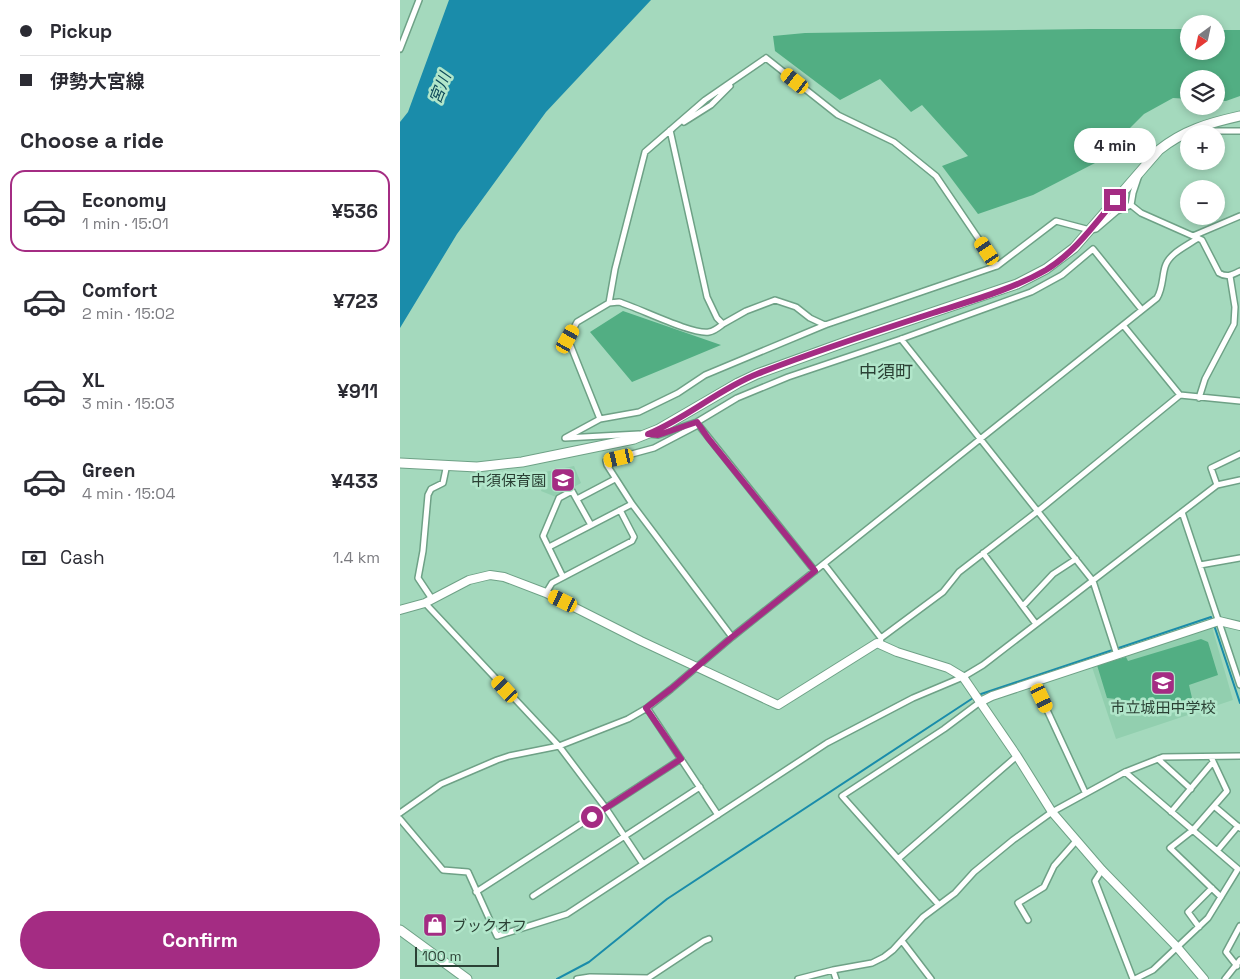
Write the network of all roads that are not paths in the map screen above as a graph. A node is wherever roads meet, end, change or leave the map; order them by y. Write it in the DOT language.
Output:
graph roads {
  1 [pos="419,0"];
  2 [pos="400,49"];
  3 [pos="1240,116"];
  4 [pos="1204,125"];
  5 [pos="670,130"];
  6 [pos="1225,131"];
  7 [pos="1240,131"];
  8 [pos="1180,135"];
  9 [pos="1140,171"];
  10 [pos="1130,205"];
  11 [pos="1240,216"];
  12 [pos="1090,230"];
  13 [pos="1196,237"];
  14 [pos="997,266"];
  15 [pos="1240,271"];
  16 [pos="1230,276"];
  17 [pos="609,302"];
  18 [pos="1142,310"];
  19 [pos="1237,321"];
  20 [pos="723,324"];
  21 [pos="1124,325"];
  22 [pos="826,326"];
  23 [pos="900,339"];
  24 [pos="1180,395"];
  25 [pos="1199,398"];
  26 [pos="1240,402"];
  27 [pos="600,419"];
  28 [pos="697,424"];
  29 [pos="648,434"];
  30 [pos="980,439"];
  31 [pos="1240,454"];
  32 [pos="400,462"];
  33 [pos="447,464"];
  34 [pos="615,479"];
  35 [pos="1240,480"];
  36 [pos="1217,485"];
  37 [pos="577,499"];
  38 [pos="632,504"];
  39 [pos="620,510"];
  40 [pos="1038,510"];
  41 [pos="1182,512"];
  42 [pos="591,525"];
  43 [pos="548,547"];
  44 [pos="982,554"];
  45 [pos="1240,558"];
  46 [pos="1076,559"];
  47 [pos="824,564"];
  48 [pos="1200,565"];
  49 [pos="815,571"];
  50 [pos="563,576"];
  51 [pos="1093,581"];
  52 [pos="546,593"];
  53 [pos="428,601"];
  54 [pos="1023,606"];
  55 [pos="400,610"];
  56 [pos="1216,622"];
  57 [pos="1036,624"];
  58 [pos="1240,626"];
  59 [pos="732,637"];
  60 [pos="881,640"];
  61 [pos="1116,654"];
  62 [pos="697,666"];
  63 [pos="963,677"];
  64 [pos="1034,682"];
  65 [pos="1240,685"];
  66 [pos="977,698"];
  67 [pos="646,708"];
  68 [pos="559,746"];
  69 [pos="1017,756"];
  70 [pos="1240,756"];
  71 [pos="681,759"];
  72 [pos="1158,759"];
  73 [pos="1212,760"];
  74 [pos="1125,772"];
  75 [pos="700,787"];
  76 [pos="1191,788"];
  77 [pos="1085,792"];
  78 [pos="1214,806"];
  79 [pos="605,807"];
  80 [pos="1052,812"];
  81 [pos="1171,812"];
  82 [pos="400,813"];
  83 [pos="718,815"];
  84 [pos="400,819"];
  85 [pos="1239,827"];
  86 [pos="1193,830"];
  87 [pos="624,836"];
  88 [pos="1076,841"];
  89 [pos="1217,851"];
  90 [pos="898,859"];
  91 [pos="643,864"];
  92 [pos="1102,870"];
  93 [pos="1239,871"];
  94 [pos="1212,888"];
  95 [pos="476,892"];
  96 [pos="533,896"];
  97 [pos="1221,897"];
  98 [pos="939,905"];
  99 [pos="1028,920"];
  100 [pos="1199,926"];
  101 [pos="1240,926"];
  102 [pos="400,930"];
  103 [pos="710,939"];
  104 [pos="902,941"];
  105 [pos="1177,947"];
  106 [pos="1238,963"];
  107 [pos="833,970"];
  108 [pos="467,979"];
  109 [pos="577,979"];
  110 [pos="798,979"];
  111 [pos="836,979"];
  112 [pos="931,979"];
  113 [pos="1134,979"];
  114 [pos="1204,979"];
  115 [pos="1225,979"];
  1 -- 2 [label="street"];
  3 -- 4 [label="main road"];
  5 -- 14 [label="street"];
  5 -- 17 [label="street"];
  5 -- 20 [label="street"];
  6 -- 7 [label="street"];
  8 -- 9 [label="main road"];
  9 -- 10 [label="street"];
  9 -- 12 [label="main road"];
  10 -- 12 [label="street"];
  10 -- 13 [label="street"];
  11 -- 13 [label="street"];
  12 -- 14 [label="street"];
  12 -- 29 [label="main road"];
  13 -- 16 [label="street"];
  13 -- 18 [label="street"];
  14 -- 22 [label="street"];
  15 -- 16 [label="street"];
  16 -- 19 [label="street"];
  17 -- 20 [label="street"];
  17 -- 27 [label="street"];
  18 -- 21 [label="street"];
  18 -- 23 [label="street"];
  19 -- 25 [label="street"];
  20 -- 22 [label="street"];
  21 -- 24 [label="street"];
  21 -- 30 [label="street"];
  22 -- 27 [label="street"];
  23 -- 28 [label="street"];
  23 -- 30 [label="street"];
  24 -- 25 [label="street"];
  24 -- 40 [label="street"];
  25 -- 26 [label="street"];
  27 -- 29 [label="street"];
  28 -- 29 [label="street"];
  28 -- 34 [label="street"];
  28 -- 49 [label="street"];
  29 -- 33 [label="main road"];
  30 -- 40 [label="street"];
  30 -- 47 [label="street"];
  31 -- 36 [label="street"];
  32 -- 33 [label="main road"];
  33 -- 53 [label="street"];
  34 -- 37 [label="street"];
  34 -- 38 [label="street"];
  35 -- 36 [label="street"];
  36 -- 41 [label="street"];
  37 -- 42 [label="street"];
  37 -- 43 [label="street"];
  38 -- 39 [label="street"];
  38 -- 59 [label="street"];
  39 -- 42 [label="street"];
  39 -- 50 [label="street"];
  40 -- 44 [label="street"];
  40 -- 46 [label="street"];
  41 -- 48 [label="street"];
  41 -- 51 [label="street"];
  42 -- 43 [label="street"];
  43 -- 50 [label="street"];
  44 -- 54 [label="street"];
  44 -- 60 [label="street"];
  45 -- 48 [label="street"];
  46 -- 51 [label="street"];
  46 -- 54 [label="street"];
  47 -- 49 [label="street"];
  47 -- 60 [label="street"];
  48 -- 56 [label="street"];
  49 -- 59 [label="street"];
  50 -- 52 [label="street"];
  51 -- 57 [label="street"];
  51 -- 61 [label="street"];
  52 -- 53 [label="street"];
  52 -- 62 [label="street"];
  53 -- 55 [label="street"];
  53 -- 68 [label="street"];
  54 -- 57 [label="street"];
  56 -- 58 [label="street"];
  56 -- 61 [label="street"];
  56 -- 65 [label="street"];
  57 -- 63 [label="street"];
  59 -- 62 [label="street"];
  60 -- 62 [label="street"];
  60 -- 63 [label="street"];
  61 -- 64 [label="street"];
  62 -- 67 [label="street"];
  63 -- 66 [label="street"];
  63 -- 83 [label="street"];
  64 -- 66 [label="street"];
  64 -- 77 [label="street"];
  66 -- 69 [label="street"];
  66 -- 90 [label="street"];
  67 -- 68 [label="street"];
  67 -- 71 [label="street"];
  68 -- 79 [label="street"];
  68 -- 82 [label="street"];
  69 -- 80 [label="street"];
  69 -- 90 [label="street"];
  70 -- 73 [label="street"];
  71 -- 75 [label="street"];
  71 -- 79 [label="street"];
  72 -- 73 [label="street"];
  72 -- 74 [label="street"];
  72 -- 76 [label="street"];
  73 -- 76 [label="street"];
  73 -- 78 [label="street"];
  74 -- 77 [label="street"];
  74 -- 81 [label="street"];
  75 -- 83 [label="street"];
  75 -- 87 [label="street"];
  76 -- 81 [label="street"];
  77 -- 80 [label="street"];
  78 -- 85 [label="street"];
  78 -- 86 [label="street"];
  79 -- 87 [label="street"];
  79 -- 95 [label="street"];
  80 -- 88 [label="street"];
  80 -- 98 [label="street"];
  81 -- 86 [label="street"];
  83 -- 91 [label="street"];
  84 -- 95 [label="street"];
  85 -- 89 [label="street"];
  86 -- 89 [label="street"];
  86 -- 94 [label="street"];
  87 -- 91 [label="street"];
  87 -- 96 [label="street"];
  88 -- 92 [label="street"];
  88 -- 99 [label="street"];
  89 -- 93 [label="street"];
  90 -- 98 [label="street"];
  91 -- 95 [label="street"];
  92 -- 105 [label="street"];
  92 -- 113 [label="street"];
  93 -- 97 [label="street"];
  94 -- 97 [label="street"];
  94 -- 100 [label="street"];
  97 -- 100 [label="street"];
  98 -- 104 [label="street"];
  100 -- 105 [label="street"];
  101 -- 106 [label="street"];
  102 -- 108 [label="main road"];
  103 -- 109 [label="street"];
  104 -- 107 [label="street"];
  104 -- 112 [label="street"];
  105 -- 113 [label="street"];
  105 -- 114 [label="street"];
  106 -- 115 [label="street"];
  107 -- 110 [label="street"];
  107 -- 111 [label="street"];
}
